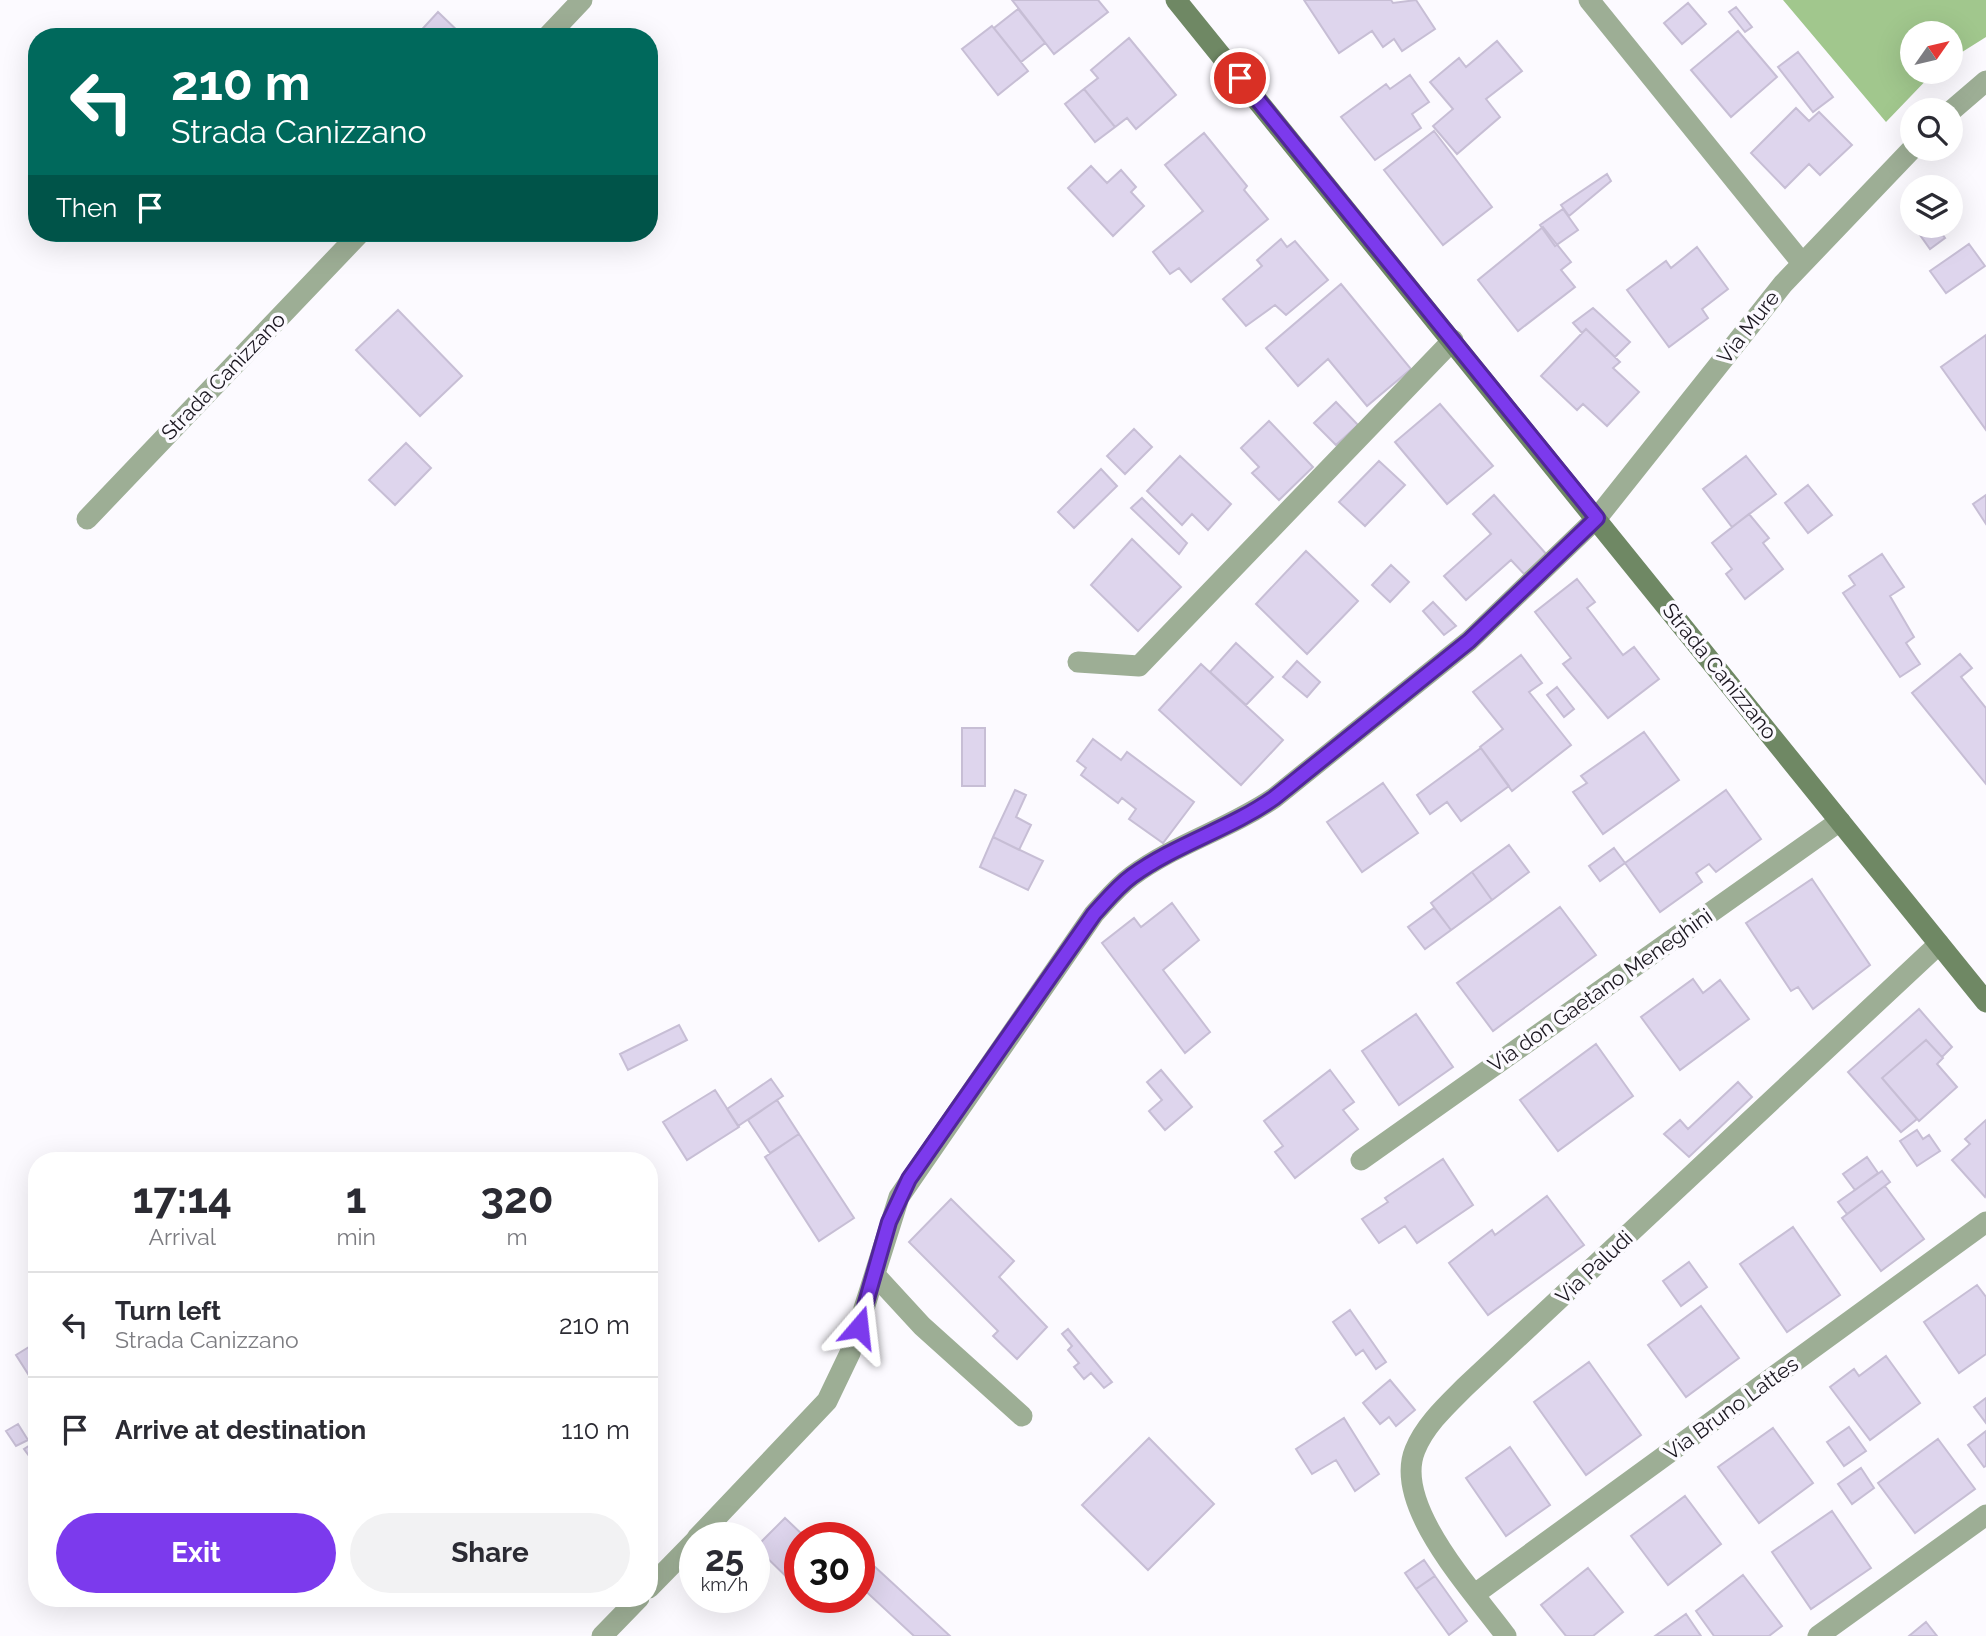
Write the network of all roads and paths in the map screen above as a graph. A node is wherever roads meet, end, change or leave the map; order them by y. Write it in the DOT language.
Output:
graph roads {
  1 [pos="582,0"];
  2 [pos="1176,0"];
  3 [pos="1589,0"];
  4 [pos="556,28"];
  5 [pos="1986,81"];
  6 [pos="1963,101"];
  7 [pos="1900,161"];
  8 [pos="351,242"];
  9 [pos="1802,263"];
  10 [pos="1453,340"];
  11 [pos="1597,518"];
  12 [pos="87,519"];
  13 [pos="1078,662"];
  14 [pos="1840,821"];
  15 [pos="1939,944"];
  16 [pos="1986,1002"];
  17 [pos="1361,1160"];
  18 [pos="1986,1222"];
  19 [pos="875,1275"];
  20 [pos="1021,1416"];
  21 [pos="1986,1515"];
  22 [pos="713,1522"];
  23 [pos="679,1557"];
  24 [pos="658,1579"];
  25 [pos="1475,1594"];
  26 [pos="630,1607"];
  27 [pos="602,1636"];
  28 [pos="1506,1636"];
  29 [pos="1818,1636"];
  1 -- 4 [label="street"];
  2 -- 10 [label="street, Strada Canizzano"];
  3 -- 9 [label="street"];
  5 -- 6 [label="street"];
  7 -- 9 [label="street, Via Mure"];
  8 -- 12 [label="street, Strada Canizzano"];
  9 -- 11 [label="street, Via Mure"];
  10 -- 11 [label="street, Strada Canizzano"];
  10 -- 13 [label="street"];
  11 -- 14 [label="street, Strada Canizzano"];
  11 -- 19 [label="street, Via Mure"];
  14 -- 15 [label="street, Strada Canizzano"];
  14 -- 17 [label="street, Via don Gaetano Meneghini"];
  15 -- 16 [label="street, Strada Canizzano"];
  15 -- 25 [label="street, Via Paludi"];
  18 -- 25 [label="street, Via Bruno Lattes"];
  19 -- 20 [label="street"];
  19 -- 22 [label="street, Via Mure"];
  21 -- 29 [label="street"];
  23 -- 24 [label="street, Via Mure"];
  25 -- 28 [label="street, Via Paludi"];
  26 -- 27 [label="street"];
}
